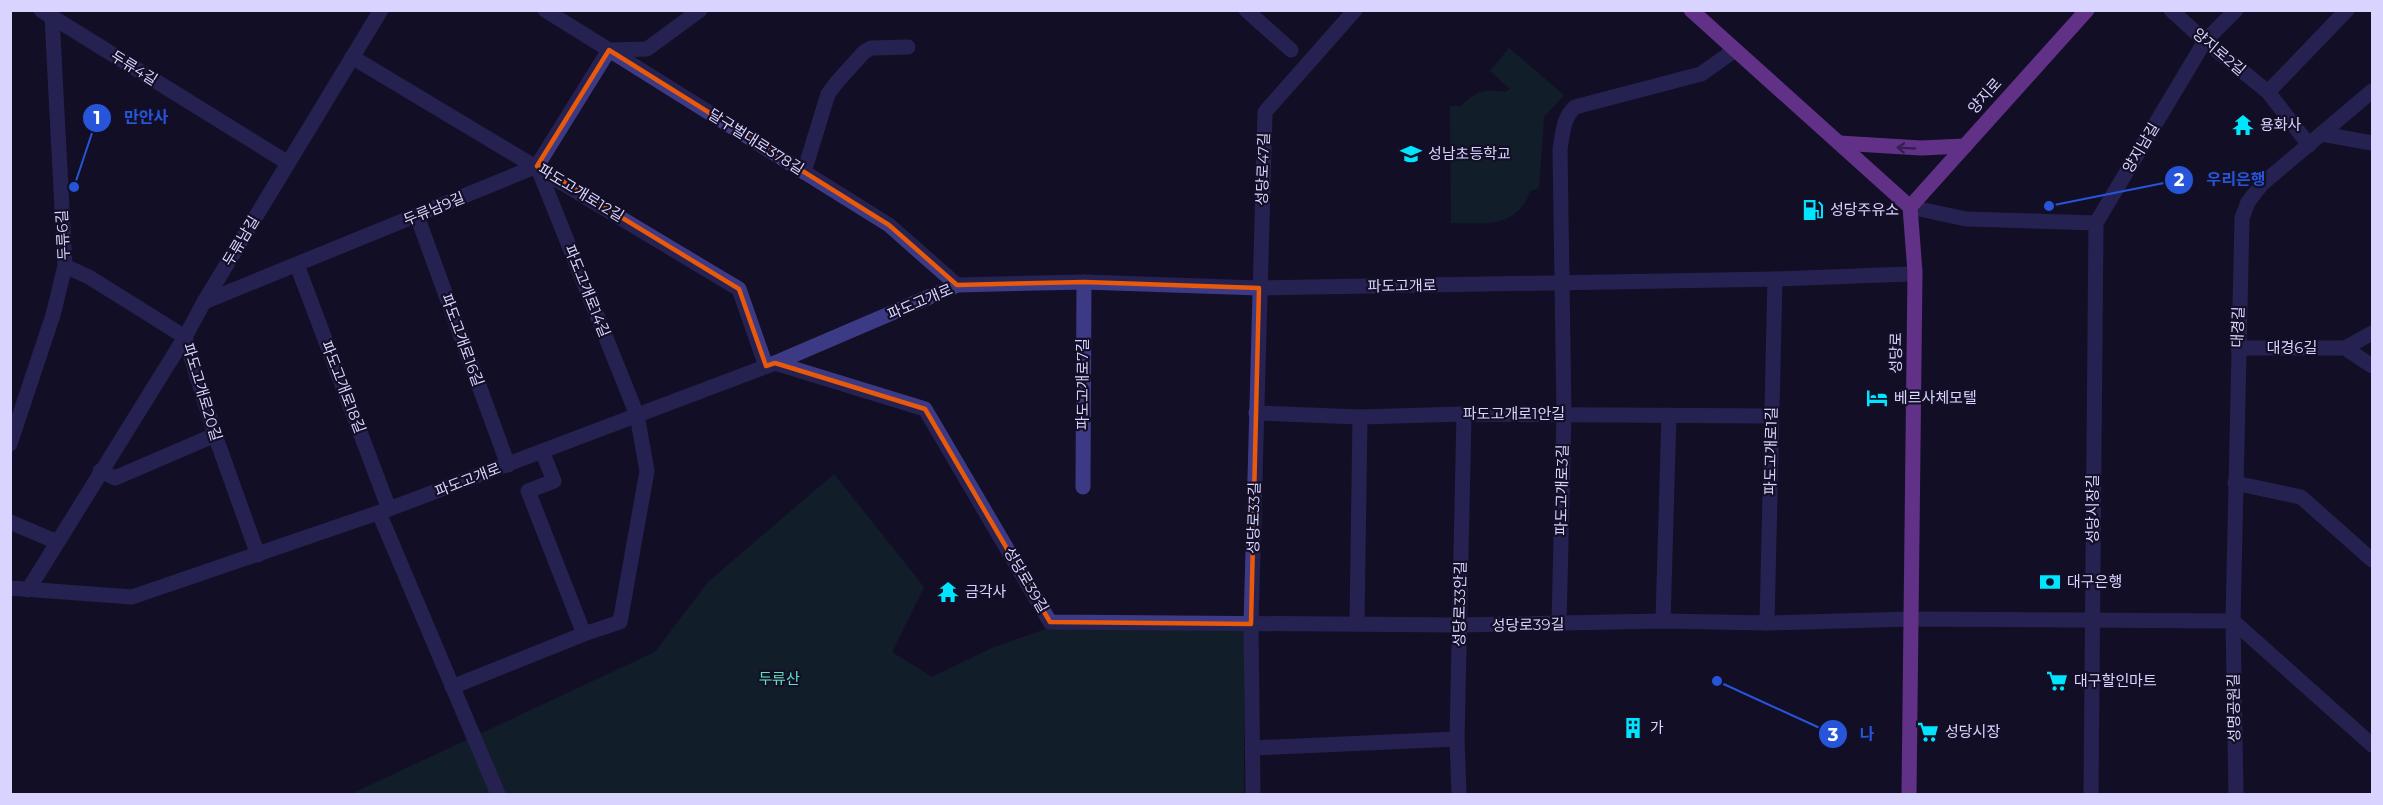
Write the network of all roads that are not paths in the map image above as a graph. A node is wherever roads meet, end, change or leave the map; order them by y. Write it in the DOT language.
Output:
graph roads {
  1 [pos="381,10"];
  2 [pos="545,10"];
  3 [pos="700,10"];
  4 [pos="1246,10"];
  5 [pos="1355,10"];
  6 [pos="1690,10"];
  7 [pos="2087,10"];
  8 [pos="2171,10"];
  9 [pos="2236,10"];
  10 [pos="2347,10"];
  11 [pos="47,14"];
  12 [pos="2205,41"];
  13 [pos="908,47"];
  14 [pos="609,50"];
  15 [pos="1291,50"];
  16 [pos="1319,50"];
  17 [pos="1735,50"];
  18 [pos="352,57"];
  19 [pos="1297,75"];
  20 [pos="2373,91"];
  21 [pos="2268,92"];
  22 [pos="2322,134"];
  23 [pos="1839,143"];
  24 [pos="2373,143"];
  25 [pos="2309,145"];
  26 [pos="1965,146"];
  27 [pos="288,163"];
  28 [pos="537,166"];
  29 [pos="804,172"];
  30 [pos="1910,207"];
  31 [pos="417,216"];
  32 [pos="2096,223"];
  33 [pos="297,264"];
  34 [pos="65,266"];
  35 [pos="1915,272"];
  36 [pos="1775,279"];
  37 [pos="1084,282"];
  38 [pos="1563,283"];
  39 [pos="957,285"];
  40 [pos="1259,288"];
  41 [pos="204,302"];
  42 [pos="2373,333"];
  43 [pos="185,337"];
  44 [pos="2238,348"];
  45 [pos="2345,348"];
  46 [pos="770,364"];
  47 [pos="2373,366"];
  48 [pos="1256,412"];
  49 [pos="1464,414"];
  50 [pos="1564,414"];
  51 [pos="638,415"];
  52 [pos="1669,415"];
  53 [pos="1772,416"];
  54 [pos="1360,417"];
  55 [pos="215,435"];
  56 [pos="10,444"];
  57 [pos="542,452"];
  58 [pos="508,465"];
  59 [pos="100,471"];
  60 [pos="2235,483"];
  61 [pos="1083,487"];
  62 [pos="384,511"];
  63 [pos="10,522"];
  64 [pos="57,542"];
  65 [pos="258,555"];
  66 [pos="2373,560"];
  67 [pos="10,588"];
  68 [pos="28,590"];
  69 [pos="1911,619"];
  70 [pos="2092,619"];
  71 [pos="1663,621"];
  72 [pos="2233,621"];
  73 [pos="1358,623"];
  74 [pos="1767,623"];
  75 [pos="1251,624"];
  76 [pos="1559,624"];
  77 [pos="1459,625"];
  78 [pos="584,634"];
  79 [pos="452,687"];
  80 [pos="1457,739"];
  81 [pos="2373,745"];
  82 [pos="1252,748"];
  83 [pos="498,795"];
  84 [pos="1253,795"];
  85 [pos="1459,795"];
  86 [pos="1909,795"];
  87 [pos="2091,795"];
  88 [pos="2236,795"];
  1 -- 18 [label="street, 두류남길"];
  2 -- 14 [label="street, 달구벌대로378길"];
  3 -- 14 [label="street"];
  4 -- 15 [label="street"];
  5 -- 16 [label="street, 성당로47길"];
  6 -- 17 [label="main road"];
  7 -- 26 [label="main road, 양지로"];
  8 -- 12 [label="street, 양지로2길"];
  9 -- 12 [label="street, 양지남길"];
  10 -- 21 [label="street"];
  11 -- 27 [label="street, 두류4길"];
  11 -- 34 [label="street, 두류6길"];
  12 -- 21 [label="street, 양지로2길"];
  12 -- 32 [label="street, 양지남길"];
  13 -- 29 [label="street"];
  14 -- 28 [label="street"];
  14 -- 29 [label="street, 달구벌대로378길"];
  15 -- 16 [label="street"];
  15 -- 19 [label="street"];
  16 -- 19 [label="street, 성당로47길"];
  17 -- 23 [label="main road"];
  17 -- 38 [label="street, 파도고개로3길"];
  18 -- 27 [label="street, 두류남길"];
  18 -- 28 [label="street, 파도고개로12길"];
  19 -- 40 [label="street, 성당로47길"];
  20 -- 22 [label="street, 대경길"];
  21 -- 25 [label="street, 양지로2길"];
  22 -- 24 [label="street"];
  22 -- 25 [label="street, 대경길"];
  26 -- 23 [label="main road, one-way"];
  23 -- 30 [label="main road"];
  25 -- 44 [label="street, 대경길"];
  26 -- 30 [label="main road, 양지로"];
  27 -- 41 [label="street, 두류남길"];
  28 -- 31 [label="street, 두류남9길"];
  28 -- 46 [label="street, 파도고개로12길"];
  28 -- 51 [label="street, 파도고개로14길"];
  29 -- 39 [label="street, 달구벌대로378길"];
  30 -- 32 [label="street"];
  30 -- 35 [label="main road, 성당로"];
  31 -- 33 [label="street, 두류남9길"];
  31 -- 58 [label="street, 파도고개로16길"];
  32 -- 70 [label="street, 성당시장길"];
  33 -- 41 [label="street, 두류남9길"];
  33 -- 62 [label="street, 파도고개로18길"];
  34 -- 43 [label="street, 파도고개로20길"];
  34 -- 56 [label="street, 두류6길"];
  35 -- 36 [label="street, 파도고개로"];
  35 -- 69 [label="main road, 성당로"];
  36 -- 38 [label="street, 파도고개로"];
  36 -- 53 [label="street, 파도고개로1길"];
  37 -- 39 [label="street, 파도고개로"];
  37 -- 40 [label="street, 파도고개로"];
  37 -- 61 [label="street, 파도고개로7길"];
  38 -- 40 [label="street, 파도고개로"];
  38 -- 50 [label="street, 파도고개로3길"];
  39 -- 46 [label="street, 파도고개로"];
  40 -- 48 [label="street, 성당로33길"];
  41 -- 43 [label="street, 두류남길"];
  42 -- 45 [label="street, 대경6길"];
  43 -- 55 [label="street, 파도고개로20길"];
  43 -- 59 [label="street, 두류남길"];
  44 -- 45 [label="street, 대경6길"];
  44 -- 60 [label="street, 대경길"];
  45 -- 47 [label="street"];
  46 -- 51 [label="street, 파도고개로"];
  46 -- 75 [label="street, 성당로39길"];
  48 -- 54 [label="street, 파도고개로1안길"];
  48 -- 75 [label="street, 성당로33길"];
  49 -- 50 [label="street, 파도고개로1안길"];
  49 -- 54 [label="street, 파도고개로1안길"];
  49 -- 77 [label="street, 성당로33안길"];
  50 -- 52 [label="street, 파도고개로1안길"];
  50 -- 76 [label="street, 파도고개로3길"];
  51 -- 57 [label="street, 파도고개로"];
  51 -- 78 [label="street, 파도고개로14길"];
  52 -- 53 [label="street, 파도고개로1안길"];
  52 -- 71 [label="street"];
  53 -- 74 [label="street, 파도고개로1길"];
  54 -- 73 [label="street"];
  55 -- 59 [label="street"];
  55 -- 65 [label="street, 파도고개로20길"];
  57 -- 58 [label="street, 파도고개로"];
  57 -- 78 [label="street"];
  58 -- 62 [label="street, 파도고개로"];
  59 -- 64 [label="street, 두류남길"];
  60 -- 66 [label="street"];
  60 -- 72 [label="street, 대경길"];
  62 -- 65 [label="street, 파도고개로"];
  62 -- 79 [label="street, 파도고개로18길"];
  63 -- 64 [label="street"];
  64 -- 68 [label="street, 두류남길"];
  65 -- 68 [label="street, 파도고개로"];
  67 -- 68 [label="street, 파도고개로"];
  69 -- 70 [label="street"];
  69 -- 74 [label="street, 성당로39길"];
  69 -- 86 [label="main road, 성당로"];
  70 -- 72 [label="street"];
  70 -- 87 [label="street, 성당시장길"];
  71 -- 74 [label="street, 성당로39길"];
  71 -- 76 [label="street, 성당로39길"];
  72 -- 81 [label="street"];
  72 -- 88 [label="street, 성명공원길"];
  73 -- 75 [label="street, 성당로39길"];
  73 -- 77 [label="street, 성당로39길"];
  75 -- 82 [label="street, 성당로33길"];
  76 -- 77 [label="street, 성당로39길"];
  77 -- 80 [label="street, 성당로33안길"];
  78 -- 79 [label="street"];
  79 -- 83 [label="street, 파도고개로18길"];
  80 -- 82 [label="street"];
  80 -- 85 [label="street, 성당로33안길"];
  82 -- 84 [label="street, 성당로33길"];
}
